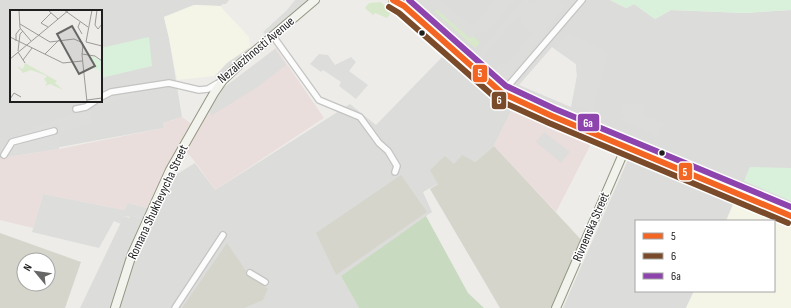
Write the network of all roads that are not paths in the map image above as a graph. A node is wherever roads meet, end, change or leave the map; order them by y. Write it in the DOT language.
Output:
graph roads {
  1 [pos="315,0"];
  2 [pos="393,0"];
  3 [pos="582,0"];
  4 [pos="402,3"];
  5 [pos="273,36"];
  6 [pos="223,80"];
  7 [pos="502,93"];
  8 [pos="102,96"];
  9 [pos="94,102"];
  10 [pos="76,109"];
  11 [pos="54,130"];
  12 [pos="626,147"];
  13 [pos="4,155"];
  14 [pos="396,172"];
  15 [pos="791,216"];
  16 [pos="223,235"];
  17 [pos="250,273"];
  18 [pos="265,282"];
  19 [pos="115,308"];
  20 [pos="175,308"];
  21 [pos="556,308"];
  1 -- 5 [label="street, Nezalezhnosti Avenue"];
  2 -- 4 [label="main road"];
  3 -- 7 [label="street"];
  4 -- 7 [label="main road"];
  5 -- 6 [label="street, Nezalezhnosti Avenue"];
  5 -- 14 [label="street"];
  6 -- 8 [label="street, Nezalezhnosti Avenue"];
  6 -- 19 [label="street, Romana Shukhevycha Street"];
  7 -- 12 [label="main road"];
  9 -- 10 [label="street"];
  11 -- 13 [label="street"];
  12 -- 15 [label="main road"];
  12 -- 21 [label="street, Rivnenska Street"];
  16 -- 20 [label="street"];
  17 -- 18 [label="street"];
}
